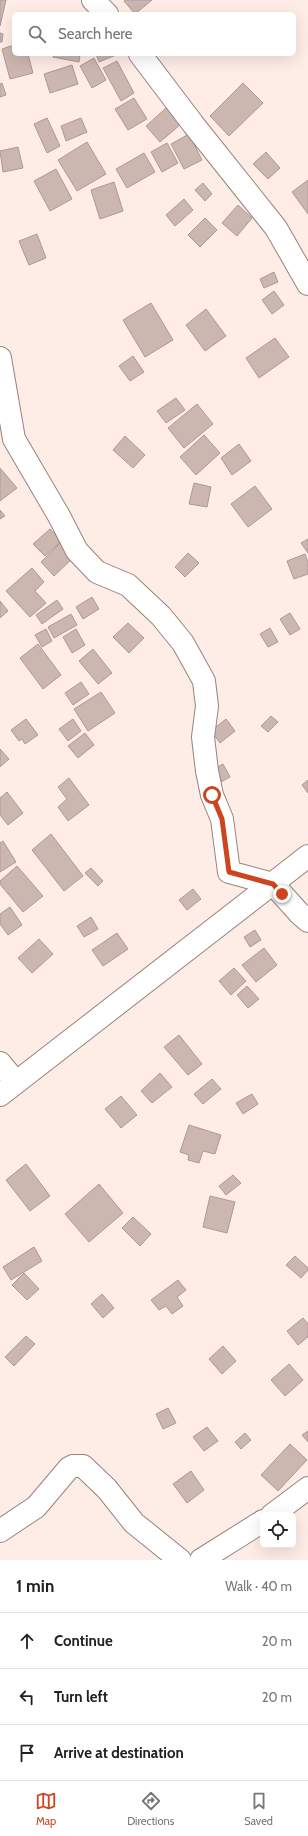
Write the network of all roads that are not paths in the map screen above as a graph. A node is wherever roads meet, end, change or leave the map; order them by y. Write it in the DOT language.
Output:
graph roads {
  1 [pos="93,0"];
  2 [pos="105,12"];
  3 [pos="142,56"];
  4 [pos="308,284"];
  5 [pos="0,358"];
  6 [pos="7,437"];
  7 [pos="308,856"];
  8 [pos="273,884"];
  9 [pos="308,921"];
  10 [pos="0,1063"];
  11 [pos="8,1088"];
  12 [pos="308,1488"];
  13 [pos="276,1512"];
  14 [pos="260,1523"];
  15 [pos="0,1531"];
  16 [pos="180,1560"];
  17 [pos="201,1560"];
  1 -- 2 [label="street"];
  3 -- 4 [label="street"];
  5 -- 6 [label="street"];
  6 -- 8 [label="street"];
  7 -- 8 [label="street"];
  8 -- 9 [label="street"];
  8 -- 11 [label="street"];
  10 -- 11 [label="street"];
  12 -- 13 [label="street"];
  14 -- 17 [label="street"];
  15 -- 16 [label="street"];
}
